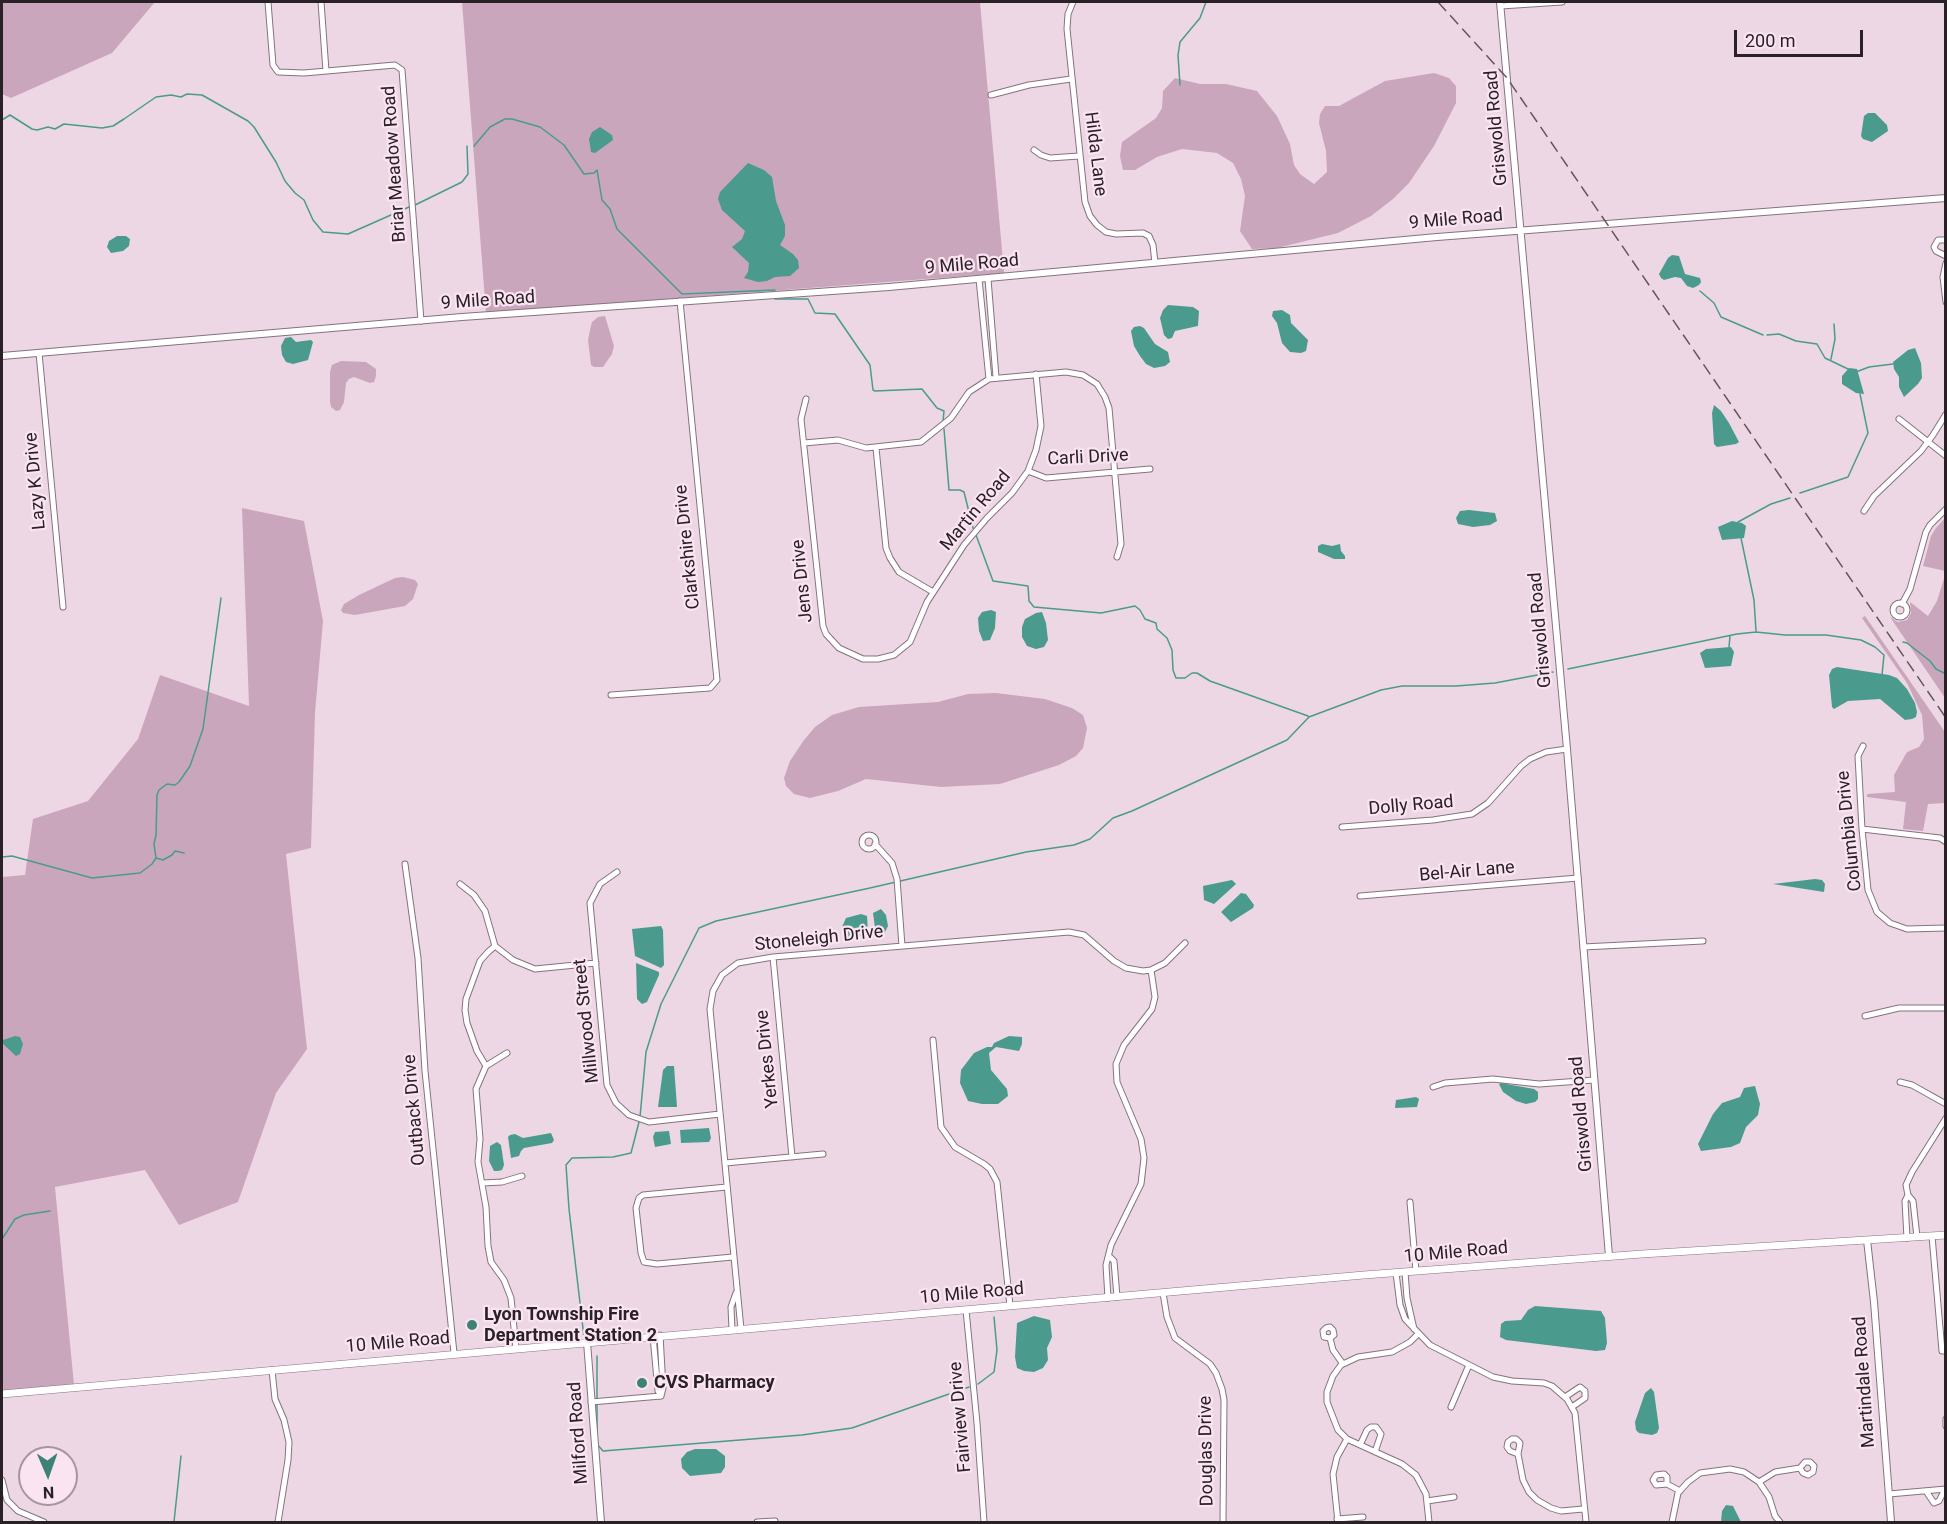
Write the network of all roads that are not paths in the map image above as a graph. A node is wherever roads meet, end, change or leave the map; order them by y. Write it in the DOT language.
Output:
graph roads {
  1 [pos="268,2"];
  2 [pos="321,2"];
  3 [pos="1073,2"];
  4 [pos="1562,2"];
  5 [pos="1500,4"];
  6 [pos="326,71"];
  7 [pos="1071,79"];
  8 [pos="991,95"];
  9 [pos="1034,150"];
  10 [pos="1079,156"];
  11 [pos="1946,198"];
  12 [pos="1521,230"];
  13 [pos="1946,240"];
  14 [pos="1946,256"];
  15 [pos="1155,263"];
  16 [pos="1946,263"];
  17 [pos="979,279"];
  18 [pos="988,279"];
  19 [pos="680,301"];
  20 [pos="1946,302"];
  21 [pos="421,321"];
  22 [pos="39,352"];
  23 [pos="2,356"];
  24 [pos="1036,374"];
  25 [pos="996,377"];
  26 [pos="989,378"];
  27 [pos="806,399"];
  28 [pos="1946,414"];
  29 [pos="1899,419"];
  30 [pos="804,443"];
  31 [pos="1928,443"];
  32 [pos="876,448"];
  33 [pos="1946,456"];
  34 [pos="1150,470"];
  35 [pos="1028,471"];
  36 [pos="1116,472"];
  37 [pos="1946,509"];
  38 [pos="1864,511"];
  39 [pos="1117,557"];
  40 [pos="933,592"];
  41 [pos="1902,604"];
  42 [pos="63,607"];
  43 [pos="611,695"];
  44 [pos="1863,746"];
  45 [pos="1567,749"];
  46 [pos="1342,827"];
  47 [pos="1862,829"];
  48 [pos="1946,842"];
  49 [pos="875,844"];
  50 [pos="405,864"];
  51 [pos="617,872"];
  52 [pos="1578,878"];
  53 [pos="460,884"];
  54 [pos="1360,896"];
  55 [pos="1946,928"];
  56 [pos="1704,941"];
  57 [pos="1185,943"];
  58 [pos="495,946"];
  59 [pos="902,946"];
  60 [pos="1583,947"];
  61 [pos="773,957"];
  62 [pos="596,963"];
  63 [pos="1151,970"];
  64 [pos="1946,1008"];
  65 [pos="1865,1016"];
  66 [pos="933,1040"];
  67 [pos="507,1053"];
  68 [pos="486,1066"];
  69 [pos="1594,1080"];
  70 [pos="1900,1082"];
  71 [pos="1433,1087"];
  72 [pos="1946,1104"];
  73 [pos="720,1114"];
  74 [pos="1946,1118"];
  75 [pos="823,1154"];
  76 [pos="792,1157"];
  77 [pos="725,1163"];
  78 [pos="522,1176"];
  79 [pos="483,1183"];
  80 [pos="727,1187"];
  81 [pos="1908,1195"];
  82 [pos="1410,1202"];
  83 [pos="1946,1235"];
  84 [pos="1932,1236"];
  85 [pos="1917,1237"];
  86 [pos="1907,1238"];
  87 [pos="1867,1240"];
  88 [pos="1109,1256"];
  89 [pos="1609,1256"];
  90 [pos="733,1257"];
  91 [pos="1416,1271"];
  92 [pos="1405,1272"];
  93 [pos="1396,1273"];
  94 [pos="737,1292"];
  95 [pos="1163,1293"];
  96 [pos="1117,1297"];
  97 [pos="1108,1298"];
  98 [pos="1010,1306"];
  99 [pos="966,1310"];
  100 [pos="741,1329"];
  101 [pos="732,1330"];
  102 [pos="1416,1331"];
  103 [pos="656,1336"];
  104 [pos="1330,1338"];
  105 [pos="587,1342"];
  106 [pos="516,1348"];
  107 [pos="1946,1351"];
  108 [pos="454,1353"];
  109 [pos="1343,1364"];
  110 [pos="1469,1365"];
  111 [pos="272,1370"];
  112 [pos="2,1394"];
  113 [pos="1565,1397"];
  114 [pos="591,1402"];
  115 [pos="1451,1407"];
  116 [pos="1572,1407"];
  117 [pos="1946,1419"];
  118 [pos="1946,1426"];
  119 [pos="1347,1439"];
  120 [pos="1360,1445"];
  121 [pos="1375,1452"];
  122 [pos="1518,1454"];
  123 [pos="1800,1468"];
  124 [pos="2,1480"];
  125 [pos="1760,1482"];
  126 [pos="1667,1484"];
  127 [pos="1945,1489"];
  128 [pos="1680,1491"];
  129 [pos="1926,1491"];
  130 [pos="1889,1494"];
  131 [pos="1454,1497"];
  132 [pos="1427,1501"];
  133 [pos="1583,1509"];
  134 [pos="1363,1517"];
  135 [pos="774,1521"];
  136 [pos="1337,1521"];
  137 [pos="44,1522"];
  138 [pos="278,1522"];
  139 [pos="601,1522"];
  140 [pos="757,1522"];
  141 [pos="984,1522"];
  142 [pos="1223,1522"];
  143 [pos="1429,1522"];
  144 [pos="1586,1522"];
  145 [pos="1672,1522"];
  146 [pos="1780,1522"];
  147 [pos="1891,1522"];
  1 -- 6 [label="street, Briar Meadow Road"];
  2 -- 6 [label="street"];
  3 -- 7 [label="street, Hilda Lane"];
  4 -- 5 [label="street"];
  5 -- 12 [label="street, Griswold Road"];
  6 -- 21 [label="street, Briar Meadow Road"];
  7 -- 8 [label="street"];
  7 -- 10 [label="street, Hilda Lane"];
  9 -- 10 [label="street"];
  10 -- 15 [label="street, Hilda Lane"];
  11 -- 12 [label="street, 9 Mile Road"];
  12 -- 15 [label="street, 9 Mile Road"];
  12 -- 45 [label="street, Griswold Road"];
  13 -- 14 [label="street"];
  15 -- 18 [label="street, 9 Mile Road"];
  16 -- 20 [label="street"];
  17 -- 18 [label="street, 9 Mile Road"];
  17 -- 19 [label="street, 9 Mile Road"];
  17 -- 26 [label="street"];
  18 -- 25 [label="street"];
  19 -- 21 [label="street, 9 Mile Road"];
  19 -- 43 [label="street, Clarkshire Drive"];
  21 -- 22 [label="street, 9 Mile Road"];
  22 -- 23 [label="street, 9 Mile Road"];
  22 -- 42 [label="street, Lazy K Drive"];
  24 -- 25 [label="street"];
  24 -- 35 [label="street, Martin Road"];
  24 -- 36 [label="street"];
  25 -- 26 [label="street"];
  26 -- 32 [label="street"];
  27 -- 30 [label="street, Jens Drive"];
  28 -- 31 [label="street"];
  29 -- 31 [label="street"];
  30 -- 32 [label="street"];
  30 -- 40 [label="street, Jens Drive"];
  31 -- 33 [label="street"];
  31 -- 38 [label="street"];
  32 -- 40 [label="street"];
  34 -- 36 [label="street, Carli Drive"];
  35 -- 36 [label="street, Carli Drive"];
  35 -- 40 [label="street, Martin Road"];
  36 -- 39 [label="street"];
  37 -- 41 [label="street"];
  44 -- 47 [label="street, Columbia Drive"];
  45 -- 46 [label="street, Dolly Road"];
  45 -- 52 [label="street, Griswold Road"];
  47 -- 48 [label="street"];
  47 -- 55 [label="street, Columbia Drive"];
  49 -- 59 [label="street"];
  50 -- 108 [label="street, Outback Drive"];
  51 -- 62 [label="street, Millwood Street"];
  52 -- 54 [label="street, Bel-Air Lane"];
  52 -- 60 [label="street, Griswold Road"];
  53 -- 58 [label="street"];
  56 -- 60 [label="street"];
  57 -- 63 [label="street"];
  58 -- 62 [label="street"];
  58 -- 68 [label="street"];
  59 -- 61 [label="street, Stoneleigh Drive"];
  59 -- 63 [label="street, Stoneleigh Drive"];
  60 -- 69 [label="street, Griswold Road"];
  61 -- 73 [label="street, Stoneleigh Drive"];
  61 -- 76 [label="street, Yerkes Drive"];
  62 -- 73 [label="street, Millwood Street"];
  63 -- 88 [label="street"];
  64 -- 65 [label="street"];
  66 -- 98 [label="street"];
  67 -- 68 [label="street"];
  68 -- 79 [label="street"];
  69 -- 71 [label="street"];
  69 -- 89 [label="street, Griswold Road"];
  70 -- 72 [label="street"];
  73 -- 77 [label="street, Stoneleigh Drive"];
  74 -- 81 [label="street"];
  75 -- 76 [label="street"];
  76 -- 77 [label="street"];
  77 -- 80 [label="street, Stoneleigh Drive"];
  78 -- 79 [label="street"];
  79 -- 106 [label="street"];
  80 -- 90 [label="street, Stoneleigh Drive"];
  80 -- 90 [label="street"];
  81 -- 85 [label="street"];
  81 -- 86 [label="street"];
  82 -- 91 [label="street"];
  83 -- 84 [label="main road, 10 Mile Road"];
  84 -- 85 [label="main road, 10 Mile Road"];
  84 -- 107 [label="street"];
  85 -- 86 [label="main road, 10 Mile Road"];
  86 -- 87 [label="main road, 10 Mile Road"];
  87 -- 89 [label="main road, 10 Mile Road"];
  87 -- 130 [label="street, Martindale Road"];
  88 -- 96 [label="street"];
  88 -- 97 [label="street"];
  89 -- 91 [label="main road, 10 Mile Road"];
  90 -- 94 [label="street, Stoneleigh Drive"];
  91 -- 92 [label="main road, 10 Mile Road"];
  92 -- 93 [label="main road, 10 Mile Road"];
  92 -- 102 [label="street"];
  93 -- 95 [label="main road, 10 Mile Road"];
  93 -- 102 [label="street"];
  94 -- 100 [label="street, Stoneleigh Drive"];
  94 -- 101 [label="street, Stoneleigh Drive"];
  95 -- 96 [label="main road, 10 Mile Road"];
  95 -- 142 [label="street, Douglas Drive"];
  96 -- 97 [label="main road, 10 Mile Road"];
  97 -- 98 [label="main road, 10 Mile Road"];
  98 -- 99 [label="main road, 10 Mile Road"];
  99 -- 100 [label="main road, 10 Mile Road"];
  99 -- 141 [label="street, Fairview Drive"];
  100 -- 101 [label="main road, 10 Mile Road"];
  101 -- 103 [label="main road, 10 Mile Road"];
  102 -- 109 [label="street"];
  102 -- 110 [label="street"];
  103 -- 105 [label="main road, 10 Mile Road"];
  103 -- 114 [label="street"];
  104 -- 109 [label="street"];
  105 -- 106 [label="main road, 10 Mile Road"];
  105 -- 114 [label="street, Milford Road"];
  106 -- 108 [label="main road, 10 Mile Road"];
  108 -- 111 [label="main road, 10 Mile Road"];
  109 -- 119 [label="street"];
  110 -- 113 [label="street"];
  110 -- 115 [label="street"];
  111 -- 112 [label="main road, 10 Mile Road"];
  111 -- 138 [label="street"];
  113 -- 116 [label="street"];
  113 -- 116 [label="street"];
  114 -- 139 [label="street, Milford Road"];
  116 -- 133 [label="street"];
  117 -- 118 [label="street"];
  119 -- 120 [label="street"];
  119 -- 136 [label="street"];
  120 -- 121 [label="street"];
  120 -- 121 [label="street"];
  121 -- 132 [label="street"];
  122 -- 133 [label="street"];
  123 -- 125 [label="street"];
  124 -- 137 [label="street"];
  125 -- 128 [label="street"];
  125 -- 146 [label="street"];
  126 -- 128 [label="street"];
  127 -- 129 [label="street"];
  127 -- 129 [label="street"];
  128 -- 145 [label="street"];
  129 -- 130 [label="street"];
  130 -- 147 [label="street, Martindale Road"];
  131 -- 132 [label="street"];
  132 -- 143 [label="street"];
  133 -- 144 [label="street"];
  134 -- 136 [label="street"];
  135 -- 140 [label="street"];
}
